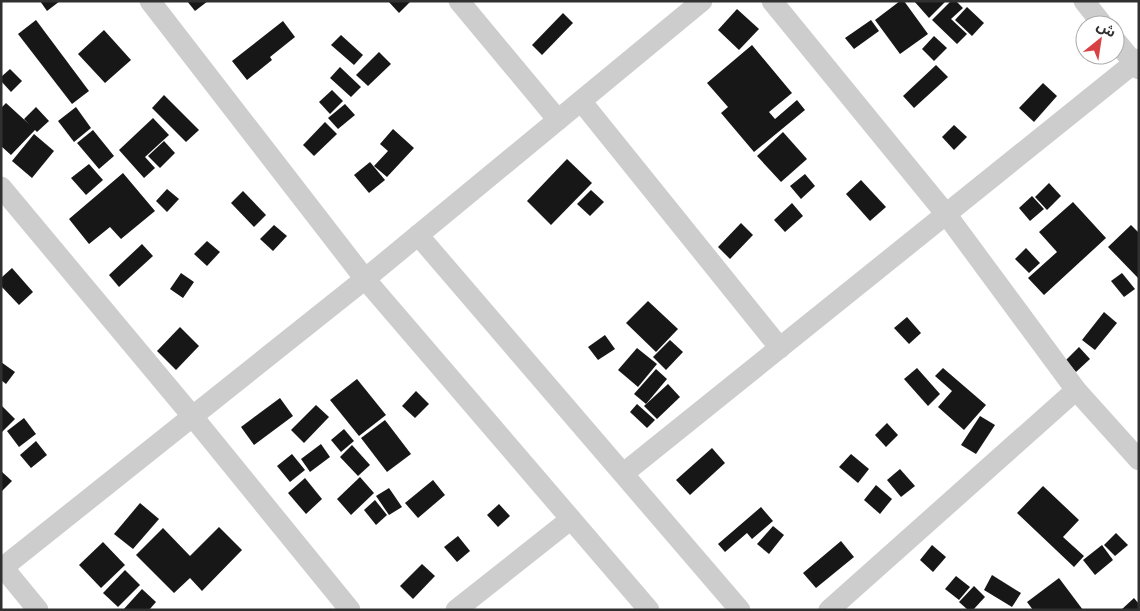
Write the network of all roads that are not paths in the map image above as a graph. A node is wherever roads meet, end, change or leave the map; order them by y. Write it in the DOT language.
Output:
graph roads {
  1 [pos="150,1"];
  2 [pos="459,1"];
  3 [pos="702,1"];
  4 [pos="772,1"];
  5 [pos="1084,1"];
  6 [pos="1095,15"];
  7 [pos="1125,51"];
  8 [pos="1137,64"];
  9 [pos="581,101"];
  10 [pos="558,120"];
  11 [pos="1,187"];
  12 [pos="946,214"];
  13 [pos="418,235"];
  14 [pos="365,279"];
  15 [pos="780,348"];
  16 [pos="1076,390"];
  17 [pos="193,417"];
  18 [pos="1139,460"];
  19 [pos="624,473"];
  20 [pos="571,519"];
  21 [pos="2,567"];
  22 [pos="38,610"];
  23 [pos="350,610"];
  24 [pos="456,610"];
  25 [pos="650,610"];
  26 [pos="740,610"];
  27 [pos="828,610"];
  1 -- 14 [label="street"];
  2 -- 10 [label="street"];
  3 -- 9 [label="street"];
  4 -- 12 [label="street"];
  5 -- 6 [label="street"];
  7 -- 8 [label="street"];
  8 -- 12 [label="street"];
  9 -- 10 [label="street"];
  9 -- 15 [label="street"];
  10 -- 13 [label="street"];
  11 -- 17 [label="street"];
  12 -- 15 [label="street"];
  12 -- 16 [label="street"];
  13 -- 14 [label="street"];
  13 -- 19 [label="street"];
  14 -- 17 [label="street"];
  14 -- 20 [label="street"];
  15 -- 19 [label="street"];
  16 -- 18 [label="street"];
  16 -- 27 [label="street"];
  17 -- 21 [label="street"];
  17 -- 23 [label="street"];
  19 -- 26 [label="street"];
  20 -- 24 [label="street"];
  20 -- 25 [label="street"];
  21 -- 22 [label="street"];
}
